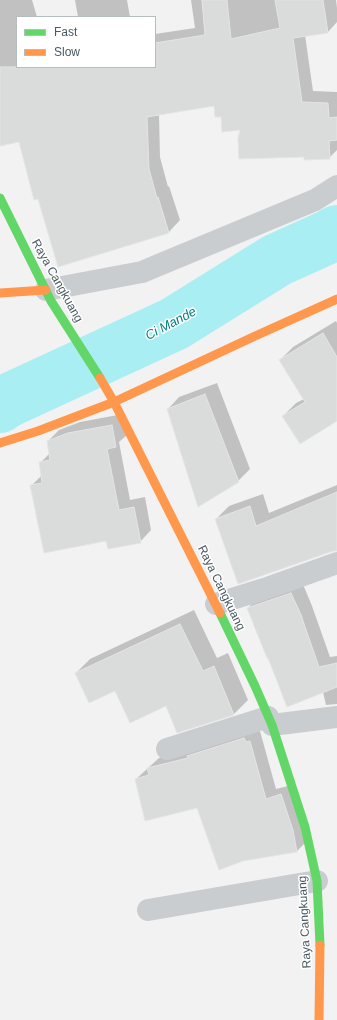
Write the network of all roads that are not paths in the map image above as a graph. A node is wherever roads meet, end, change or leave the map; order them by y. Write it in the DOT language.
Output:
graph roads {
  1 [pos="337,186"];
  2 [pos="0,198"];
  3 [pos="2,295"];
  4 [pos="49,296"];
  5 [pos="337,299"];
  6 [pos="114,402"];
  7 [pos="0,444"];
  8 [pos="337,562"];
  9 [pos="216,604"];
  10 [pos="337,717"];
  11 [pos="270,721"];
  12 [pos="167,749"];
  13 [pos="317,881"];
  14 [pos="148,910"];
  15 [pos="319,1020"];
  1 -- 4 [label="street"];
  2 -- 4 [label="main road, Raya Cangkuang"];
  3 -- 4 [label="main road"];
  4 -- 6 [label="main road, Raya Cangkuang"];
  5 -- 6 [label="main road"];
  6 -- 7 [label="main road"];
  6 -- 9 [label="main road, Raya Cangkuang"];
  8 -- 9 [label="street"];
  9 -- 11 [label="main road, Raya Cangkuang"];
  10 -- 11 [label="street"];
  11 -- 12 [label="street"];
  11 -- 13 [label="main road, Raya Cangkuang"];
  13 -- 14 [label="street"];
  13 -- 15 [label="main road, Raya Cangkuang"];
}
